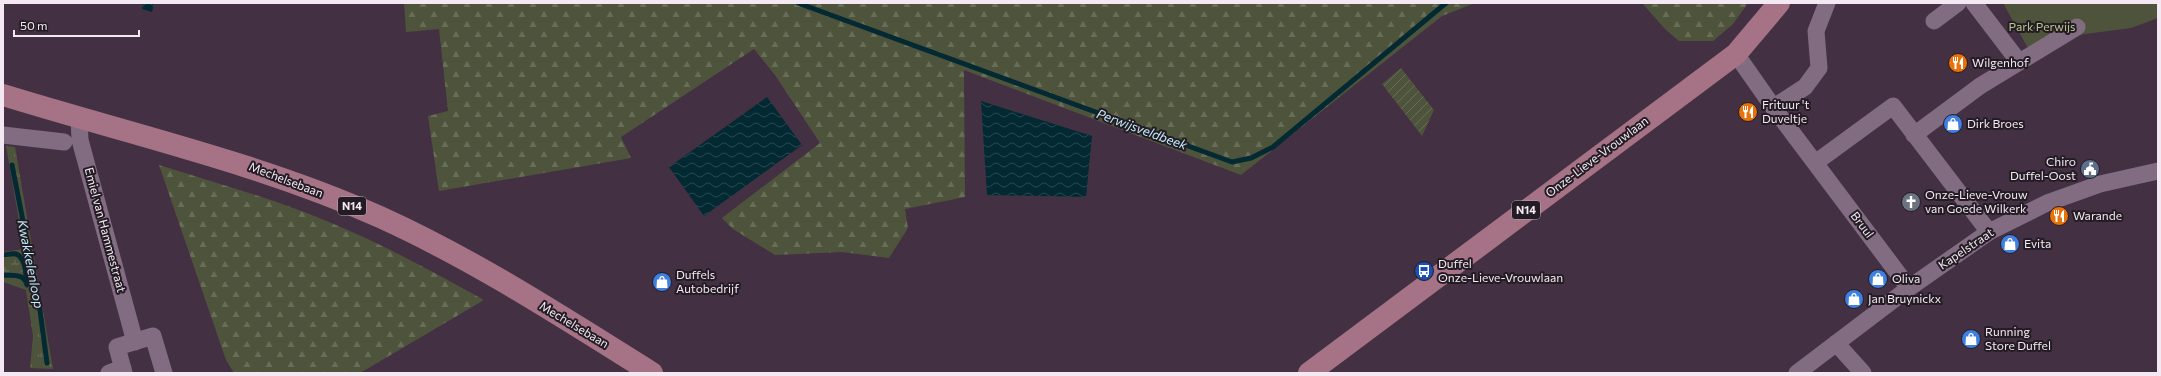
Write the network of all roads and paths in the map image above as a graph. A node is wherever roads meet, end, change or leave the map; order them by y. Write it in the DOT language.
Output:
graph roads {
  1 [pos="1779,3"];
  2 [pos="1827,3"];
  3 [pos="1958,3"];
  4 [pos="1974,3"];
  5 [pos="1934,21"];
  6 [pos="2077,27"];
  7 [pos="1736,54"];
  8 [pos="2019,62"];
  9 [pos="3,95"];
  10 [pos="1774,107"];
  11 [pos="79,118"];
  12 [pos="3,135"];
  13 [pos="1914,135"];
  14 [pos="64,142"];
  15 [pos="1815,163"];
  16 [pos="2158,171"];
  17 [pos="1989,232"];
  18 [pos="1909,288"];
  19 [pos="135,342"];
  20 [pos="1836,343"];
  21 [pos="119,371"];
  22 [pos="164,373"];
  23 [pos="652,373"];
  24 [pos="1308,373"];
  25 [pos="1797,373"];
  26 [pos="1863,373"];
  1 -- 7 [label="main road, Onze-Lieve-Vrouwlaan / N14"];
  2 -- 10 [label="street"];
  3 -- 5 [label="street"];
  4 -- 8 [label="street"];
  6 -- 8 [label="street"];
  7 -- 10 [label="street, Bruul"];
  7 -- 24 [label="main road, Onze-Lieve-Vrouwlaan / N14"];
  8 -- 13 [label="street"];
  9 -- 11 [label="main road, Mechelsebaan / N14"];
  10 -- 15 [label="street, Bruul"];
  11 -- 19 [label="street, Emiel van Hammestraat"];
  11 -- 23 [label="main road, Mechelsebaan / N14"];
  12 -- 14 [label="street"];
  13 -- 15 [label="street"];
  13 -- 17 [label="street"];
  15 -- 18 [label="street, Bruul"];
  16 -- 17 [label="street, Kapelstraat"];
  17 -- 18 [label="street, Kapelstraat"];
  18 -- 20 [label="street, Kapelstraat"];
  19 -- 21 [label="street"];
  19 -- 22 [label="street"];
  20 -- 25 [label="street, Kapelstraat"];
  20 -- 26 [label="street"];
}
